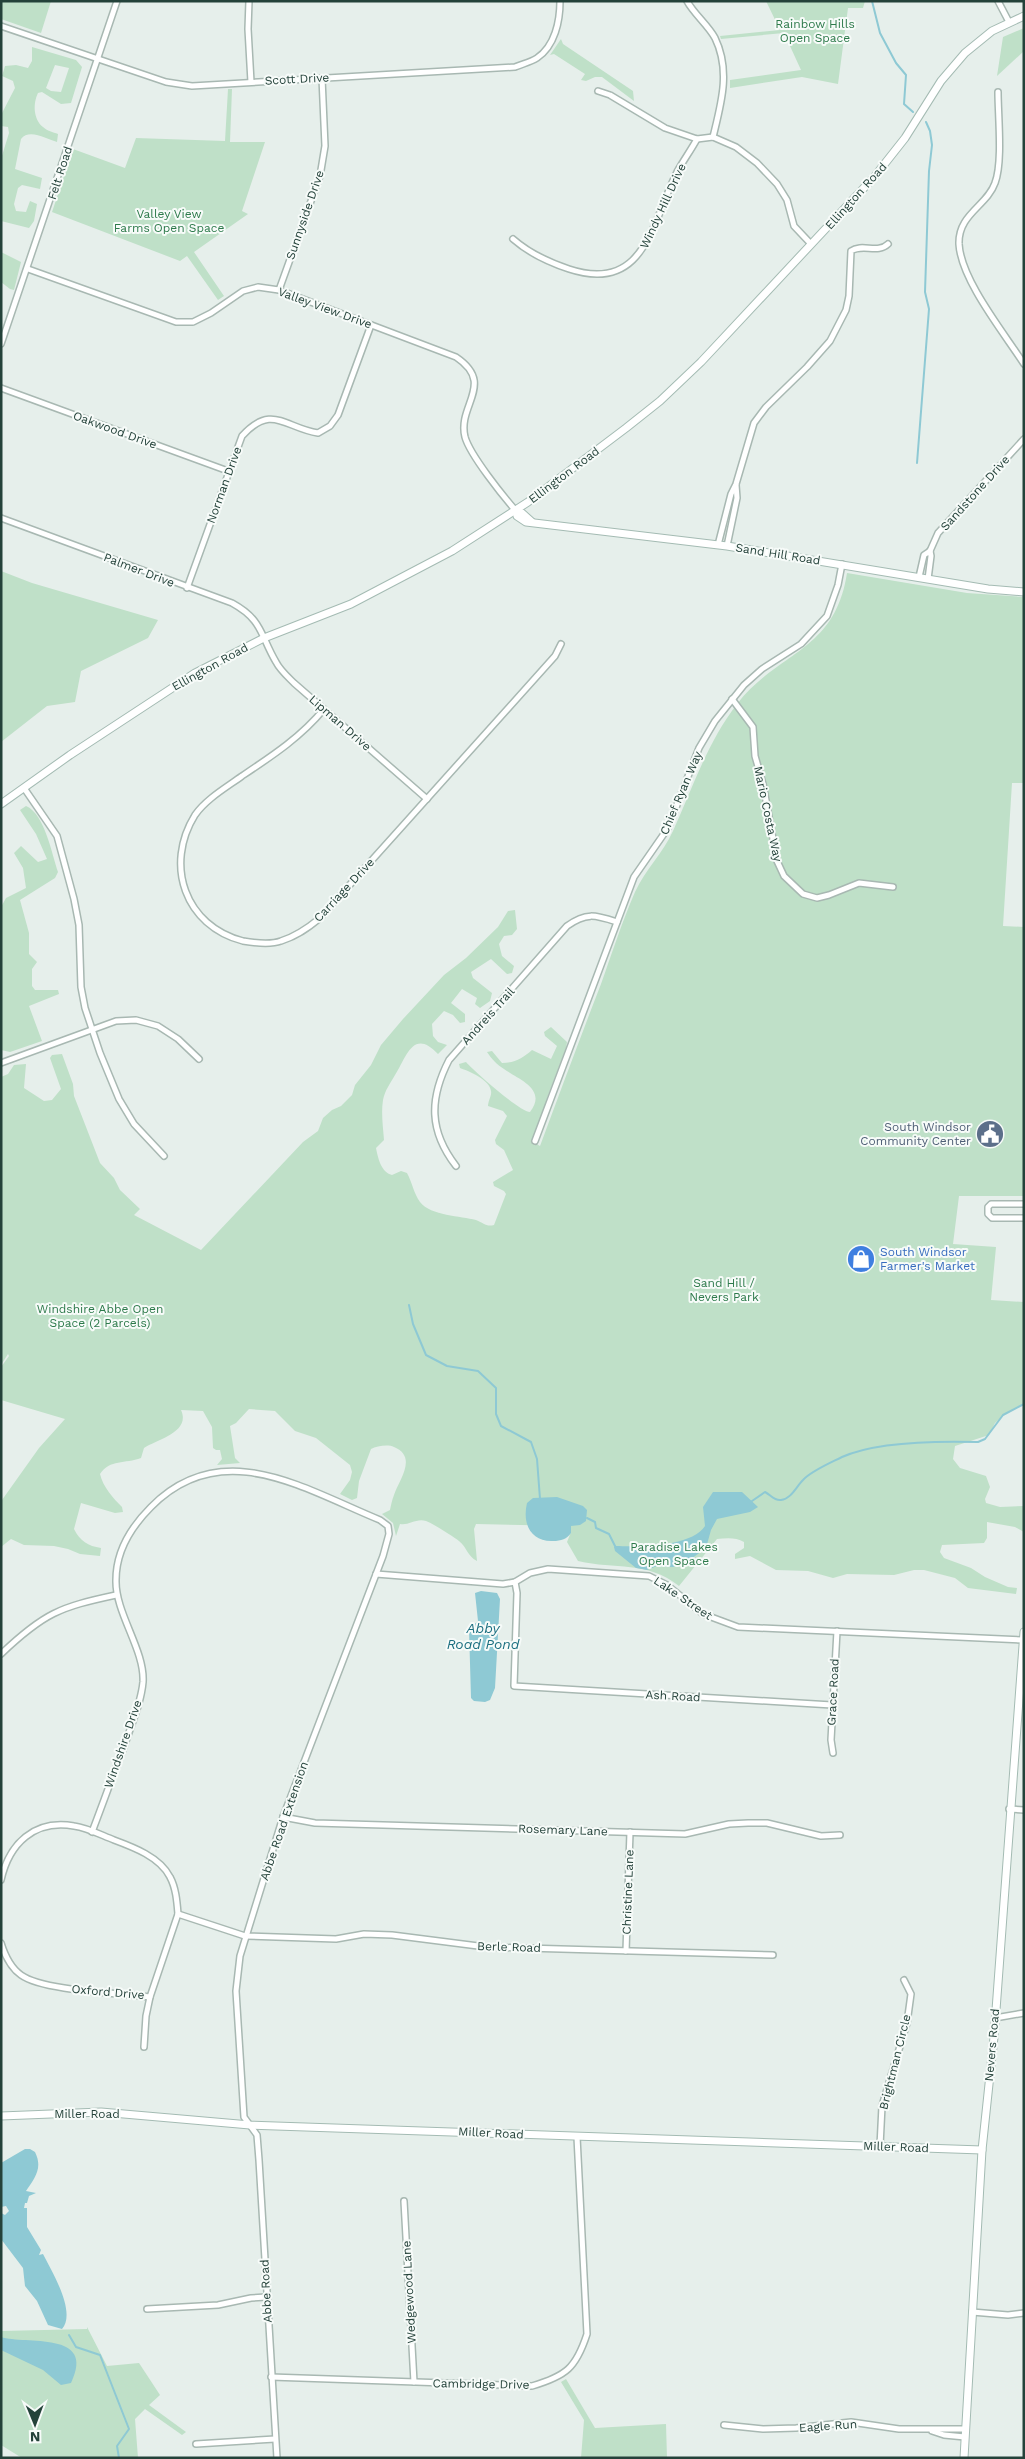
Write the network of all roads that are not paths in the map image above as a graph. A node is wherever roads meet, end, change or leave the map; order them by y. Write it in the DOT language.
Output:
graph roads {
  1 [pos="117,1"];
  2 [pos="249,1"];
  3 [pos="560,1"];
  4 [pos="687,1"];
  5 [pos="998,1"];
  6 [pos="1024,16"];
  7 [pos="1009,22"];
  8 [pos="1,26"];
  9 [pos="97,60"];
  10 [pos="322,78"];
  11 [pos="251,82"];
  12 [pos="598,91"];
  13 [pos="998,92"];
  14 [pos="713,137"];
  15 [pos="697,139"];
  16 [pos="513,239"];
  17 [pos="811,244"];
  18 [pos="888,244"];
  19 [pos="28,268"];
  20 [pos="279,290"];
  21 [pos="371,325"];
  22 [pos="4,327"];
  23 [pos="1,344"];
  24 [pos="1024,364"];
  25 [pos="1,388"];
  26 [pos="1024,439"];
  27 [pos="228,471"];
  28 [pos="736,484"];
  29 [pos="516,511"];
  30 [pos="1,518"];
  31 [pos="718,545"];
  32 [pos="727,546"];
  33 [pos="930,550"];
  34 [pos="842,564"];
  35 [pos="919,577"];
  36 [pos="928,579"];
  37 [pos="187,588"];
  38 [pos="1024,592"];
  39 [pos="264,638"];
  40 [pos="561,644"];
  41 [pos="732,698"];
  42 [pos="324,709"];
  43 [pos="24,788"];
  44 [pos="427,799"];
  45 [pos="1,804"];
  46 [pos="893,887"];
  47 [pos="617,922"];
  48 [pos="91,1029"];
  49 [pos="199,1059"];
  50 [pos="1,1063"];
  51 [pos="535,1141"];
  52 [pos="164,1156"];
  53 [pos="456,1166"];
  54 [pos="1024,1204"];
  55 [pos="1024,1218"];
  56 [pos="388,1526"];
  57 [pos="376,1574"];
  58 [pos="515,1582"];
  59 [pos="116,1595"];
  60 [pos="837,1631"];
  61 [pos="1023,1636"];
  62 [pos="1,1654"];
  63 [pos="1022,1687"];
  64 [pos="832,1705"];
  65 [pos="833,1753"];
  66 [pos="1009,1808"];
  67 [pos="1024,1810"];
  68 [pos="283,1817"];
  69 [pos="92,1832"];
  70 [pos="630,1832"];
  71 [pos="840,1835"];
  72 [pos="1,1880"];
  73 [pos="178,1914"];
  74 [pos="245,1936"];
  75 [pos="1,1943"];
  76 [pos="626,1952"];
  77 [pos="773,1955"];
  78 [pos="904,1980"];
  79 [pos="150,1996"];
  80 [pos="1024,2013"];
  81 [pos="995,2018"];
  82 [pos="144,2047"];
  83 [pos="1,2116"];
  84 [pos="250,2125"];
  85 [pos="577,2137"];
  86 [pos="880,2146"];
  87 [pos="982,2150"];
  88 [pos="404,2201"];
  89 [pos="266,2297"];
  90 [pos="147,2309"];
  91 [pos="972,2312"];
  92 [pos="1024,2313"];
  93 [pos="271,2377"];
  94 [pos="414,2382"];
  95 [pos="724,2425"];
  96 [pos="965,2433"];
  97 [pos="275,2439"];
  98 [pos="196,2444"];
  99 [pos="277,2458"];
  100 [pos="964,2458"];
  1 -- 9 [label="street, Felt Road"];
  2 -- 11 [label="street"];
  3 -- 10 [label="street, Scott Drive"];
  4 -- 14 [label="street"];
  5 -- 7 [label="street"];
  6 -- 7 [label="street, Ellington Road"];
  7 -- 17 [label="street, Ellington Road"];
  8 -- 9 [label="street, Scott Drive"];
  9 -- 11 [label="street, Scott Drive"];
  9 -- 19 [label="street, Felt Road"];
  10 -- 11 [label="street, Scott Drive"];
  10 -- 20 [label="street, Sunnyside Drive"];
  12 -- 15 [label="street"];
  13 -- 24 [label="street"];
  14 -- 15 [label="street"];
  14 -- 17 [label="street"];
  15 -- 16 [label="street, Windy Hill Drive"];
  17 -- 29 [label="street, Ellington Road"];
  18 -- 28 [label="street"];
  19 -- 20 [label="street, Valley View Drive"];
  19 -- 22 [label="street, Felt Road"];
  20 -- 21 [label="street, Valley View Drive"];
  21 -- 27 [label="street, Norman Drive"];
  21 -- 29 [label="street, Valley View Drive"];
  22 -- 23 [label="street, Felt Road"];
  25 -- 27 [label="street, Oakwood Drive"];
  26 -- 33 [label="street, Sandstone Drive"];
  27 -- 37 [label="street, Norman Drive"];
  28 -- 31 [label="street"];
  28 -- 32 [label="street"];
  29 -- 31 [label="street, Sand Hill Road"];
  29 -- 39 [label="street, Ellington Road"];
  30 -- 37 [label="street, Palmer Drive"];
  31 -- 32 [label="street, Sand Hill Road"];
  32 -- 34 [label="street, Sand Hill Road"];
  33 -- 35 [label="street, Sandstone Drive"];
  33 -- 36 [label="street, Sandstone Drive"];
  34 -- 35 [label="street, Sand Hill Road"];
  34 -- 41 [label="street, Chief Ryan Way"];
  35 -- 36 [label="street, Sand Hill Road"];
  36 -- 38 [label="street, Sand Hill Road"];
  37 -- 39 [label="street, Palmer Drive"];
  39 -- 42 [label="street, Lipman Drive"];
  39 -- 43 [label="street, Ellington Road"];
  40 -- 44 [label="street, Carriage Drive"];
  41 -- 46 [label="street, Mario Costa Way"];
  41 -- 47 [label="street, Chief Ryan Way"];
  42 -- 44 [label="street, Lipman Drive"];
  42 -- 44 [label="street, Carriage Drive"];
  43 -- 45 [label="street, Ellington Road"];
  43 -- 48 [label="street"];
  47 -- 51 [label="street, Chief Ryan Way"];
  47 -- 53 [label="street, Andreis Trail"];
  48 -- 49 [label="street"];
  48 -- 50 [label="street"];
  48 -- 52 [label="street"];
  54 -- 55 [label="street"];
  56 -- 57 [label="street, Abbe Road Extension"];
  56 -- 59 [label="street, Windshire Drive"];
  57 -- 58 [label="street, Lake Street"];
  57 -- 68 [label="street, Abbe Road Extension"];
  58 -- 60 [label="street, Lake Street"];
  58 -- 64 [label="street, Ash Road"];
  59 -- 62 [label="street"];
  59 -- 69 [label="street, Windshire Drive"];
  60 -- 61 [label="street, Lake Street"];
  60 -- 64 [label="street, Grace Road"];
  61 -- 63 [label="street, Nevers Road"];
  63 -- 66 [label="street, Nevers Road"];
  64 -- 65 [label="street, Grace Road"];
  66 -- 67 [label="street"];
  66 -- 81 [label="street, Nevers Road"];
  68 -- 70 [label="street, Rosemary Lane"];
  68 -- 74 [label="street, Abbe Road Extension"];
  69 -- 72 [label="street, Oxford Drive"];
  69 -- 73 [label="street, Oxford Drive"];
  70 -- 71 [label="street, Rosemary Lane"];
  70 -- 76 [label="street, Christine Lane"];
  73 -- 74 [label="street"];
  73 -- 79 [label="street, Oxford Drive"];
  74 -- 76 [label="street, Berle Road"];
  74 -- 84 [label="street, Abbe Road Extension"];
  75 -- 79 [label="street, Oxford Drive"];
  76 -- 77 [label="street, Berle Road"];
  78 -- 86 [label="street, Brightman Circle"];
  79 -- 82 [label="street"];
  80 -- 81 [label="street"];
  81 -- 87 [label="street, Nevers Road"];
  83 -- 84 [label="street, Miller Road"];
  84 -- 85 [label="street, Miller Road"];
  84 -- 89 [label="street, Abbe Road"];
  85 -- 86 [label="street, Miller Road"];
  85 -- 94 [label="street, Cambridge Drive"];
  86 -- 87 [label="street, Miller Road"];
  87 -- 91 [label="street, Nevers Road"];
  88 -- 94 [label="street, Wedgewood Lane"];
  89 -- 90 [label="street"];
  89 -- 93 [label="street, Abbe Road"];
  91 -- 92 [label="street"];
  91 -- 96 [label="street, Nevers Road"];
  93 -- 94 [label="street, Cambridge Drive"];
  93 -- 97 [label="street, Abbe Road"];
  95 -- 96 [label="street, Eagle Run"];
  96 -- 100 [label="street, Nevers Road"];
  97 -- 98 [label="street"];
  97 -- 99 [label="street, Abbe Road"];
}
